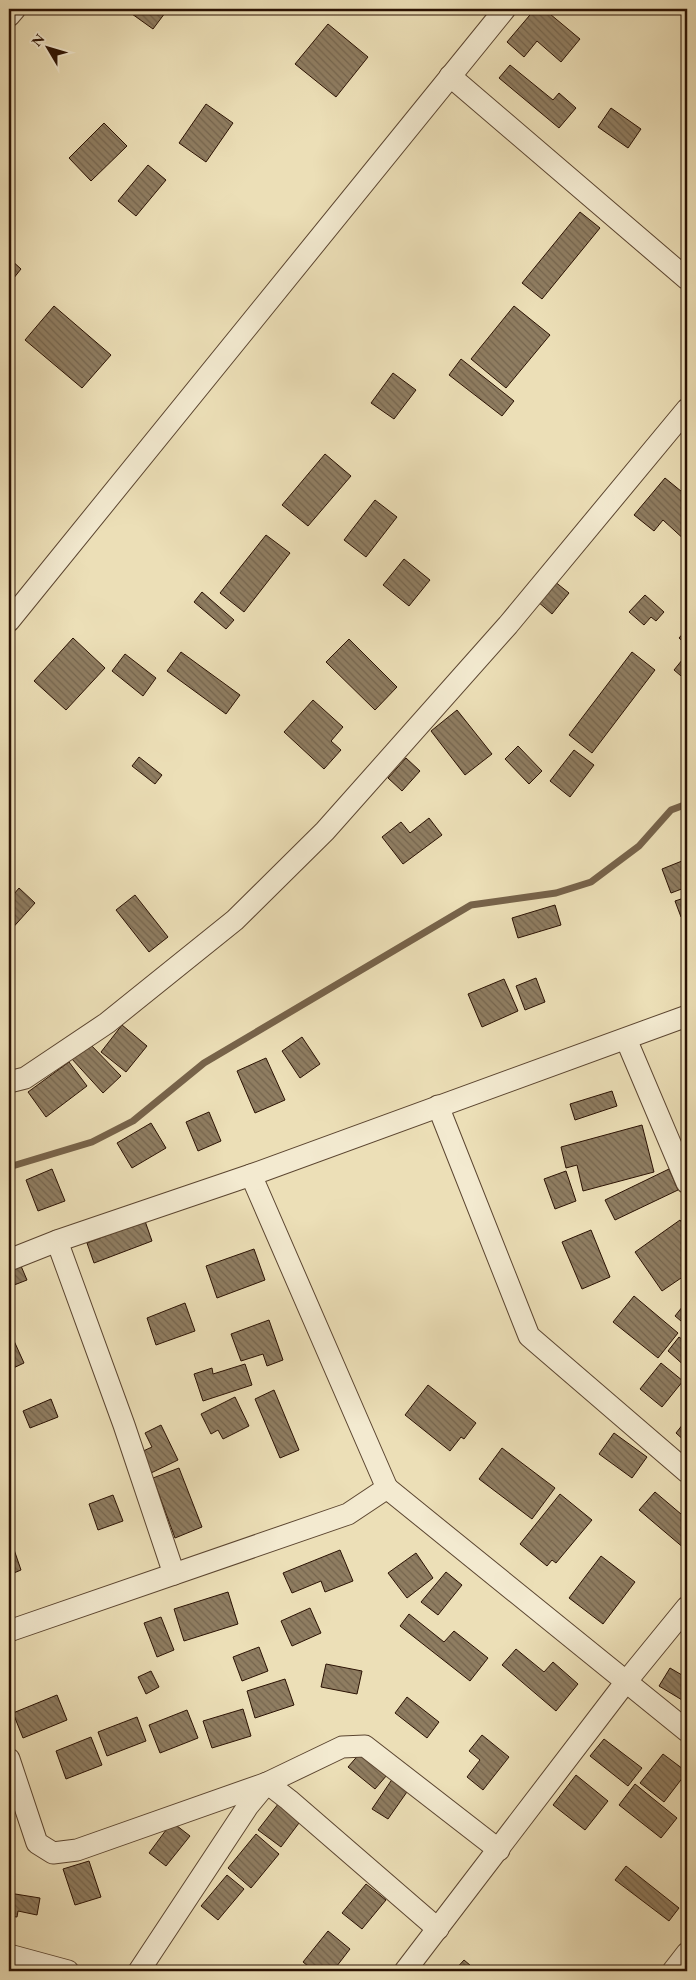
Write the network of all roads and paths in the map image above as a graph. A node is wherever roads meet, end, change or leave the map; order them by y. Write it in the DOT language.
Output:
graph roads {
  1 [pos="14,9"];
  2 [pos="505,9"];
  3 [pos="9,16"];
  4 [pos="450,76"];
  5 [pos="687,279"];
  6 [pos="687,410"];
  7 [pos="9,622"];
  8 [pos="687,1016"];
  9 [pos="626,1039"];
  10 [pos="9,1082"];
  11 [pos="438,1106"];
  12 [pos="251,1174"];
  13 [pos="687,1183"];
  14 [pos="57,1241"];
  15 [pos="9,1260"];
  16 [pos="687,1472"];
  17 [pos="387,1488"];
  18 [pos="174,1574"];
  19 [pos="687,1607"];
  20 [pos="9,1631"];
  21 [pos="625,1683"];
  22 [pos="687,1732"];
  23 [pos="9,1759"];
  24 [pos="267,1783"];
  25 [pos="499,1850"];
  26 [pos="438,1929"];
  27 [pos="687,1953"];
  28 [pos="9,1955"];
  29 [pos="68,1971"];
  30 [pos="139,1971"];
  31 [pos="405,1971"];
  32 [pos="673,1971"];
  1 -- 3 [label="street"];
  2 -- 4 [label="street"];
  4 -- 5 [label="street"];
  4 -- 7 [label="street"];
  6 -- 10 [label="street"];
  8 -- 9 [label="street"];
  9 -- 11 [label="street"];
  9 -- 13 [label="street"];
  11 -- 12 [label="street"];
  11 -- 16 [label="street"];
  12 -- 14 [label="street"];
  12 -- 17 [label="street"];
  14 -- 15 [label="street"];
  14 -- 18 [label="street"];
  17 -- 18 [label="street"];
  17 -- 21 [label="street"];
  18 -- 20 [label="street"];
  19 -- 21 [label="street"];
  21 -- 22 [label="street"];
  21 -- 25 [label="street"];
  23 -- 24 [label="street"];
  24 -- 25 [label="street"];
  24 -- 26 [label="street"];
  24 -- 30 [label="street"];
  25 -- 26 [label="street"];
  26 -- 31 [label="street"];
  27 -- 32 [label="street"];
  28 -- 29 [label="street"];
}
